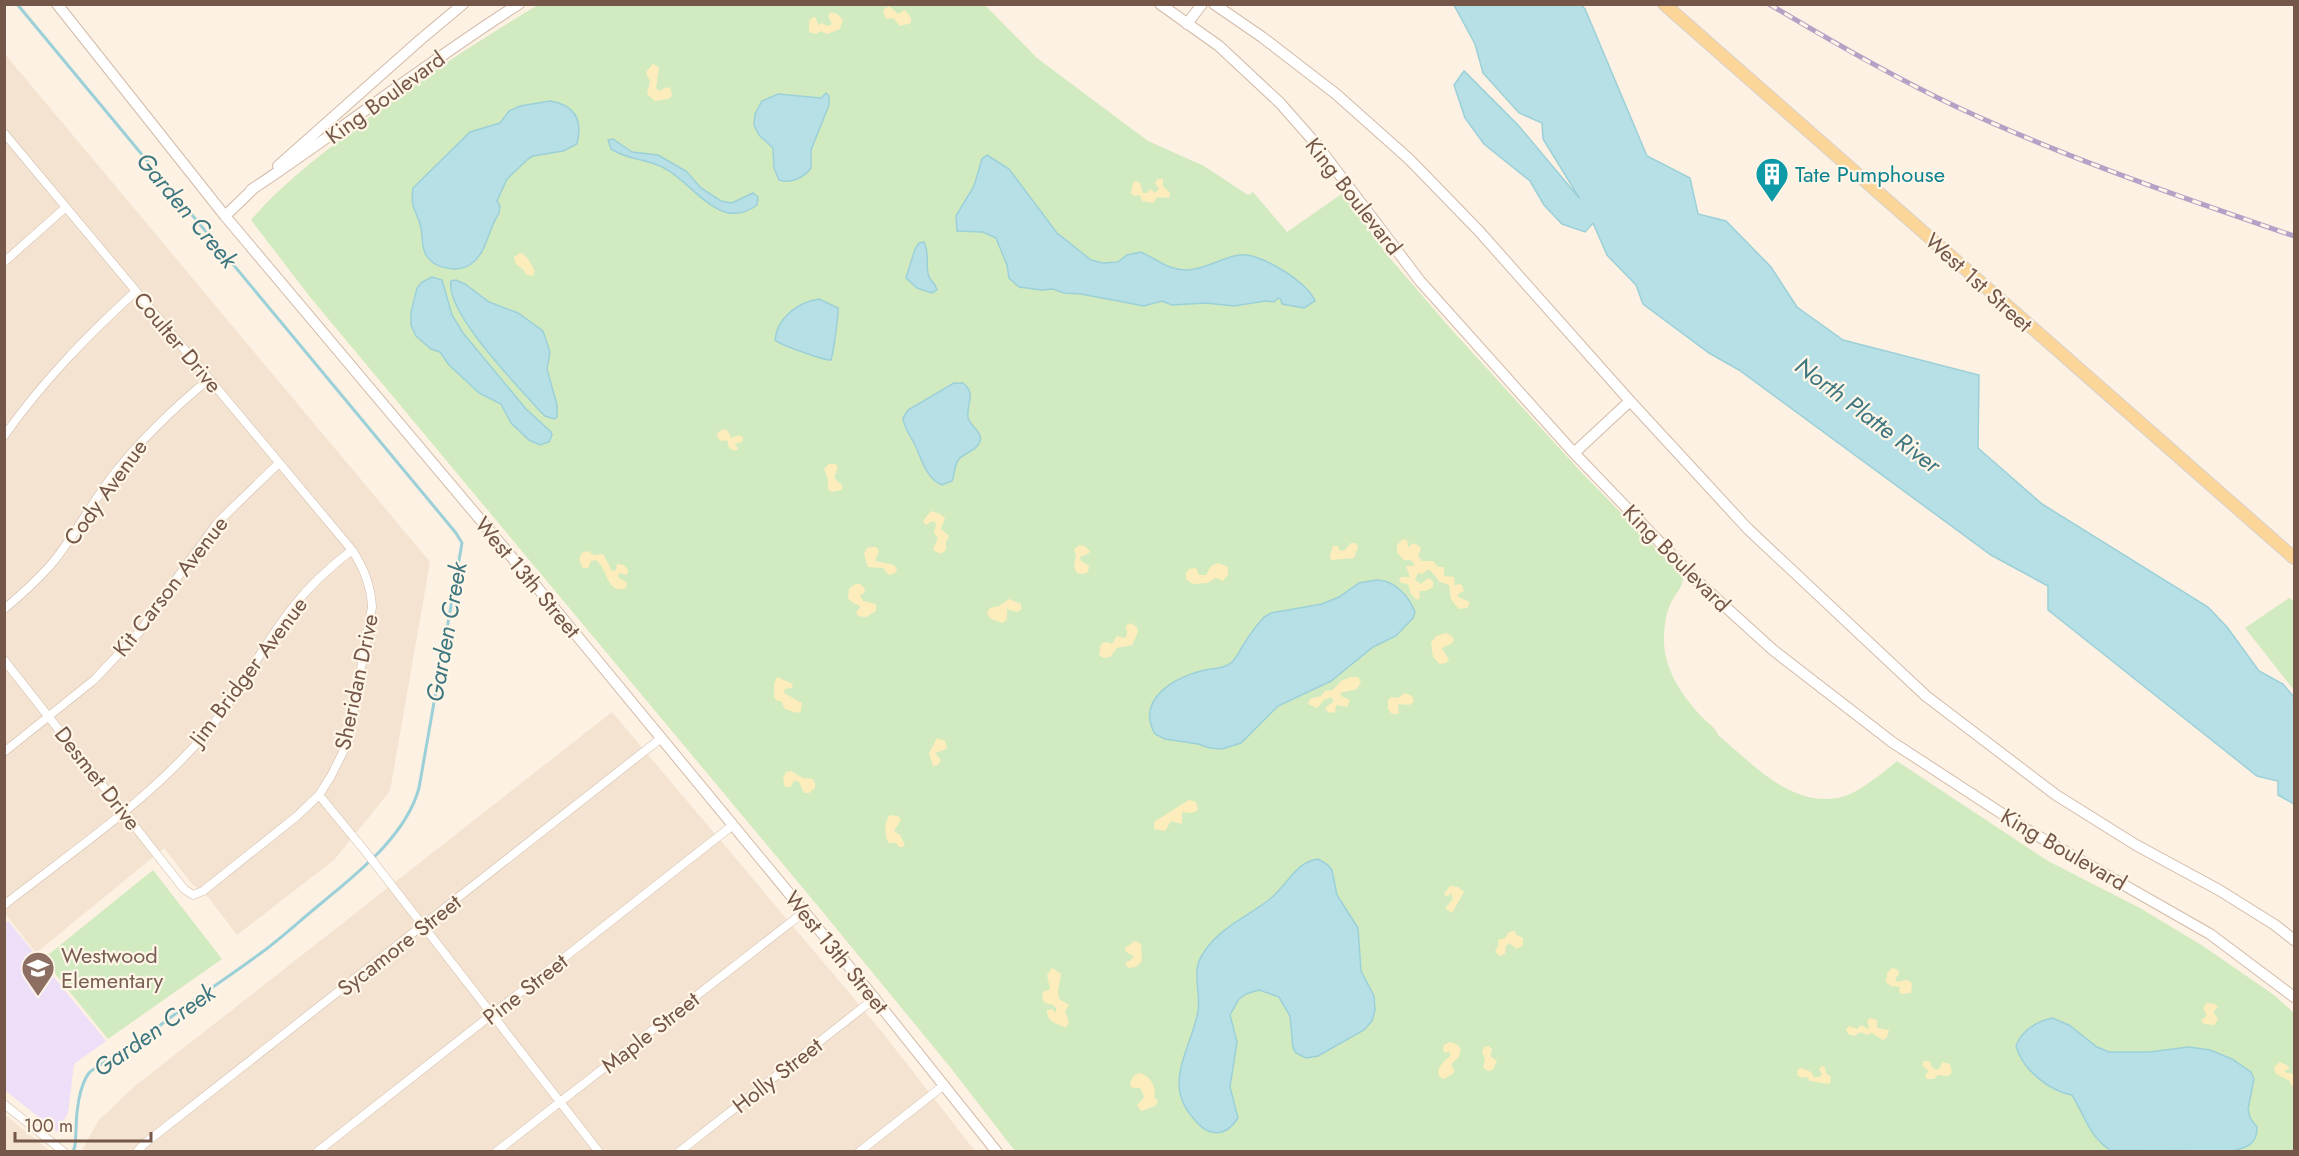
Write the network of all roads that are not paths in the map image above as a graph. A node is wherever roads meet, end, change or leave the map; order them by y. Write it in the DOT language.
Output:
graph roads {
  1 [pos="57,4"];
  2 [pos="463,4"];
  3 [pos="519,4"];
  4 [pos="1160,4"];
  5 [pos="1202,4"];
  6 [pos="1214,4"];
  7 [pos="1664,4"];
  8 [pos="1187,24"];
  9 [pos="4,133"];
  10 [pos="251,190"];
  11 [pos="65,208"];
  12 [pos="225,216"];
  13 [pos="4,262"];
  14 [pos="136,291"];
  15 [pos="209,379"];
  16 [pos="1630,401"];
  17 [pos="4,436"];
  18 [pos="1574,453"];
  19 [pos="279,463"];
  20 [pos="352,550"];
  21 [pos="2295,558"];
  22 [pos="4,609"];
  23 [pos="4,660"];
  24 [pos="49,716"];
  25 [pos="660,739"];
  26 [pos="4,752"];
  27 [pos="319,795"];
  28 [pos="124,811"];
  29 [pos="733,825"];
  30 [pos="193,895"];
  31 [pos="4,905"];
  32 [pos="804,912"];
  33 [pos="423,926"];
  34 [pos="2295,940"];
  35 [pos="2295,997"];
  36 [pos="875,998"];
  37 [pos="492,1014"];
  38 [pos="944,1085"];
  39 [pos="561,1102"];
  40 [pos="4,1104"];
  41 [pos="64,1151"];
  42 [pos="137,1152"];
  43 [pos="317,1152"];
  44 [pos="496,1152"];
  45 [pos="599,1152"];
  46 [pos="679,1152"];
  47 [pos="859,1152"];
  48 [pos="997,1152"];
  1 -- 12 [label="street, West 13th Street"];
  2 -- 10 [label="street, King Boulevard"];
  3 -- 10 [label="street, King Boulevard"];
  4 -- 8 [label="street, King Boulevard"];
  5 -- 8 [label="street"];
  6 -- 16 [label="street, King Boulevard"];
  7 -- 21 [label="main road, West 1st Street"];
  8 -- 18 [label="street, King Boulevard"];
  9 -- 11 [label="street, Coulter Drive"];
  10 -- 12 [label="street, King Boulevard"];
  11 -- 13 [label="street"];
  11 -- 14 [label="street, Coulter Drive"];
  12 -- 25 [label="street, West 13th Street"];
  14 -- 15 [label="street, Coulter Drive"];
  14 -- 17 [label="street"];
  15 -- 19 [label="street, Coulter Drive"];
  15 -- 22 [label="street, Cody Avenue"];
  16 -- 18 [label="street"];
  16 -- 34 [label="street, King Boulevard"];
  18 -- 35 [label="street, King Boulevard"];
  19 -- 20 [label="street, Coulter Drive"];
  19 -- 24 [label="street, Kit Carson Avenue"];
  20 -- 27 [label="street, Sheridan Drive"];
  20 -- 28 [label="street, Jim Bridger Avenue"];
  23 -- 24 [label="street, Desmet Drive"];
  24 -- 26 [label="street, Kit Carson Avenue"];
  24 -- 28 [label="street, Desmet Drive"];
  25 -- 29 [label="street, West 13th Street"];
  25 -- 33 [label="street, Sycamore Street"];
  27 -- 30 [label="street, Sheridan Drive"];
  27 -- 33 [label="street"];
  28 -- 30 [label="street, Desmet Drive"];
  28 -- 31 [label="street, Jim Bridger Avenue"];
  29 -- 32 [label="street, West 13th Street"];
  29 -- 37 [label="street, Pine Street"];
  32 -- 36 [label="street, West 13th Street"];
  32 -- 39 [label="street, Maple Street"];
  33 -- 37 [label="street"];
  33 -- 42 [label="street, Sycamore Street"];
  36 -- 38 [label="street, West 13th Street"];
  36 -- 46 [label="street, Holly Street"];
  37 -- 39 [label="street"];
  37 -- 43 [label="street, Pine Street"];
  38 -- 47 [label="street"];
  38 -- 48 [label="street, West 13th Street"];
  39 -- 44 [label="street, Maple Street"];
  39 -- 45 [label="street"];
  40 -- 41 [label="street"];
}
